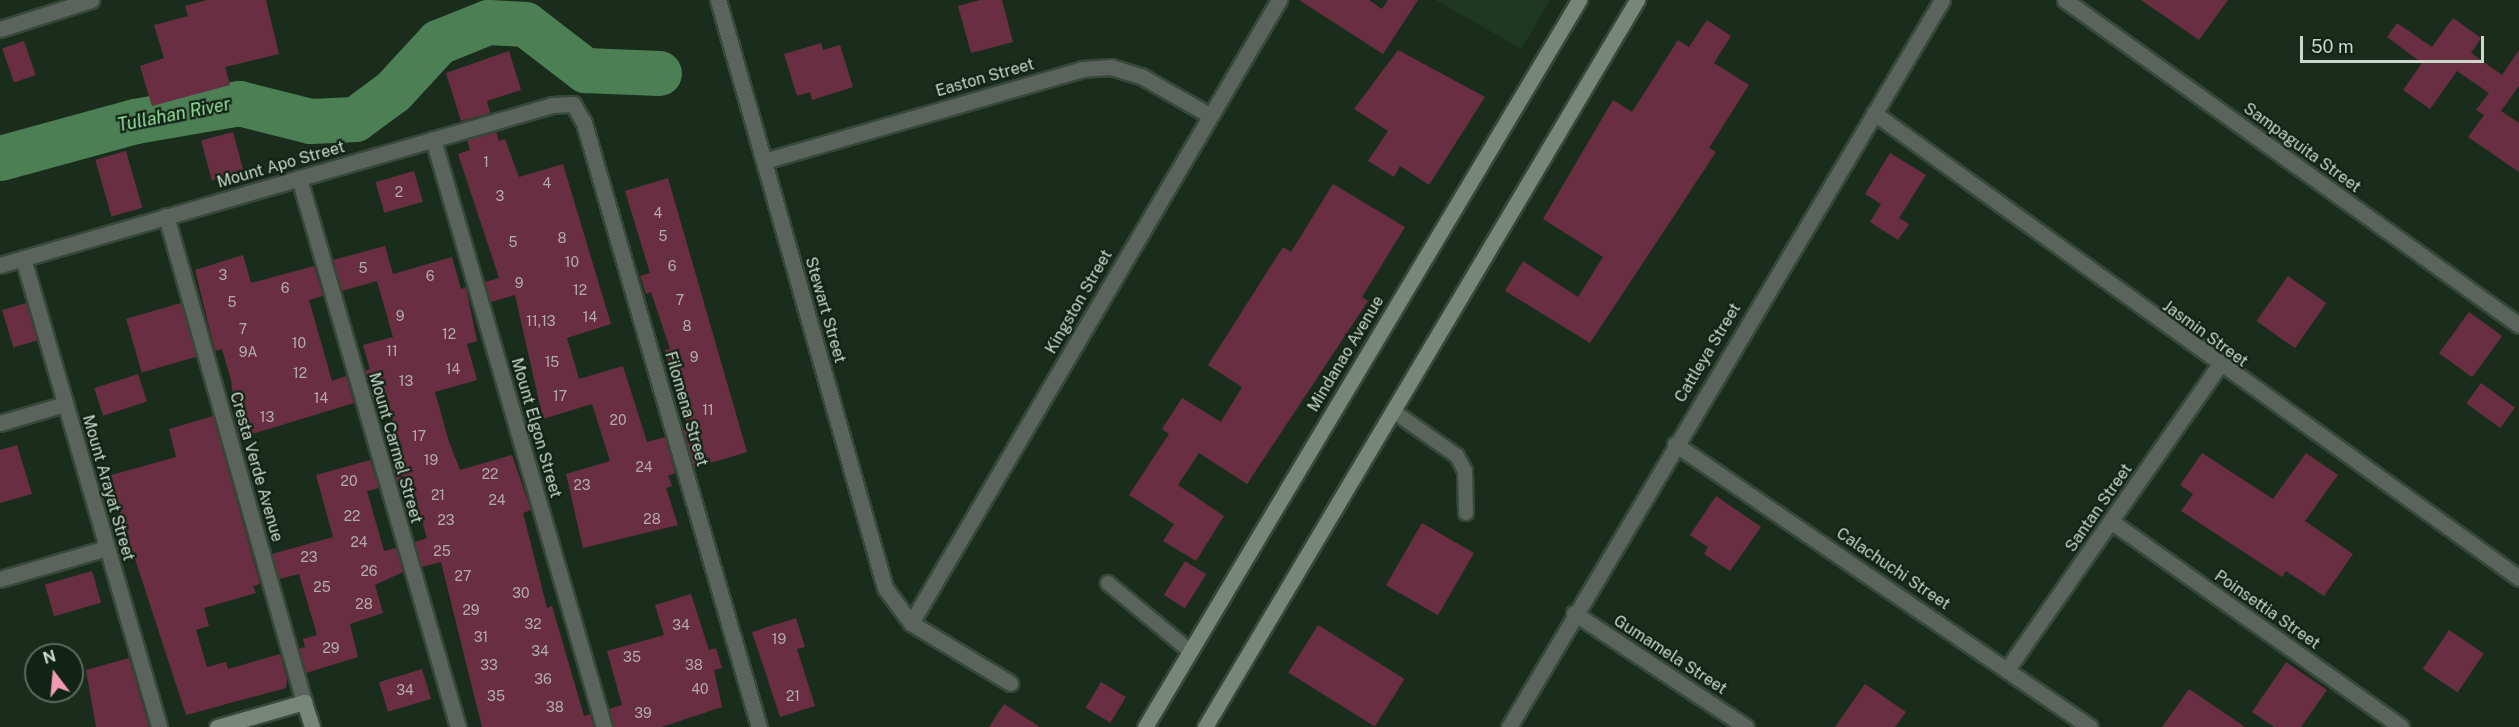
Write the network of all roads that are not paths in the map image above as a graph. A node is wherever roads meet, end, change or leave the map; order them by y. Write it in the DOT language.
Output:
graph roads {
  1 [pos="91,0"];
  2 [pos="718,0"];
  3 [pos="1280,0"];
  4 [pos="1579,0"];
  5 [pos="1637,0"];
  6 [pos="1941,0"];
  7 [pos="2065,0"];
  8 [pos="0,28"];
  9 [pos="573,104"];
  10 [pos="1874,113"];
  11 [pos="1209,116"];
  12 [pos="434,139"];
  13 [pos="764,161"];
  14 [pos="299,178"];
  15 [pos="166,216"];
  16 [pos="23,258"];
  17 [pos="0,265"];
  18 [pos="2519,325"];
  19 [pos="2218,367"];
  20 [pos="65,404"];
  21 [pos="1393,411"];
  22 [pos="0,423"];
  23 [pos="1675,444"];
  24 [pos="1466,513"];
  25 [pos="2112,522"];
  26 [pos="107,548"];
  27 [pos="2519,578"];
  28 [pos="0,579"];
  29 [pos="1108,583"];
  30 [pos="1574,614"];
  31 [pos="911,623"];
  32 [pos="1190,651"];
  33 [pos="2008,668"];
  34 [pos="1010,683"];
  35 [pos="304,702"];
  36 [pos="159,727"];
  37 [pos="217,727"];
  38 [pos="312,727"];
  39 [pos="458,727"];
  40 [pos="603,727"];
  41 [pos="759,727"];
  42 [pos="1145,727"];
  43 [pos="1205,727"];
  44 [pos="1509,727"];
  45 [pos="1746,727"];
  46 [pos="2090,727"];
  47 [pos="2401,727"];
  1 -- 8 [label="street"];
  2 -- 13 [label="street, Stewart Street"];
  3 -- 11 [label="street, Kingston Street"];
  4 -- 32 [label="street, Mindanao Avenue"];
  5 -- 21 [label="street"];
  6 -- 10 [label="street, Cattleya Street"];
  7 -- 18 [label="street, Sampaguita Street"];
  9 -- 12 [label="street, Mount Apo Street"];
  9 -- 41 [label="street, Filomena Street"];
  10 -- 19 [label="street, Jasmin Street"];
  10 -- 23 [label="street, Cattleya Street"];
  11 -- 13 [label="street, Easton Street"];
  11 -- 31 [label="street, Kingston Street"];
  12 -- 14 [label="street, Mount Apo Street"];
  12 -- 40 [label="street, Mount Elgon Street"];
  13 -- 31 [label="street, Stewart Street"];
  14 -- 15 [label="street, Mount Apo Street"];
  14 -- 39 [label="street, Mount Carmel Street"];
  15 -- 16 [label="street, Mount Apo Street"];
  15 -- 35 [label="street, Cresta Verde Avenue"];
  16 -- 17 [label="street, Mount Apo Street"];
  16 -- 20 [label="street, Mount Arayat Street"];
  19 -- 25 [label="street, Santan Street"];
  19 -- 27 [label="street, Jasmin Street"];
  20 -- 22 [label="street"];
  20 -- 26 [label="street, Mount Arayat Street"];
  21 -- 24 [label="lane"];
  21 -- 43 [label="street"];
  23 -- 30 [label="street, Cattleya Street"];
  23 -- 33 [label="street, Calachuchi Street"];
  25 -- 33 [label="street, Santan Street"];
  25 -- 47 [label="street, Poinsettia Street"];
  26 -- 28 [label="street"];
  26 -- 36 [label="street, Mount Arayat Street"];
  29 -- 32 [label="lane"];
  30 -- 44 [label="street, Cattleya Street"];
  30 -- 45 [label="street, Gumamela Street"];
  31 -- 34 [label="street"];
  32 -- 42 [label="street, Mindanao Avenue"];
  33 -- 46 [label="street, Calachuchi Street"];
  35 -- 37 [label="street"];
  35 -- 38 [label="street, Cresta Verde Avenue"];
}
